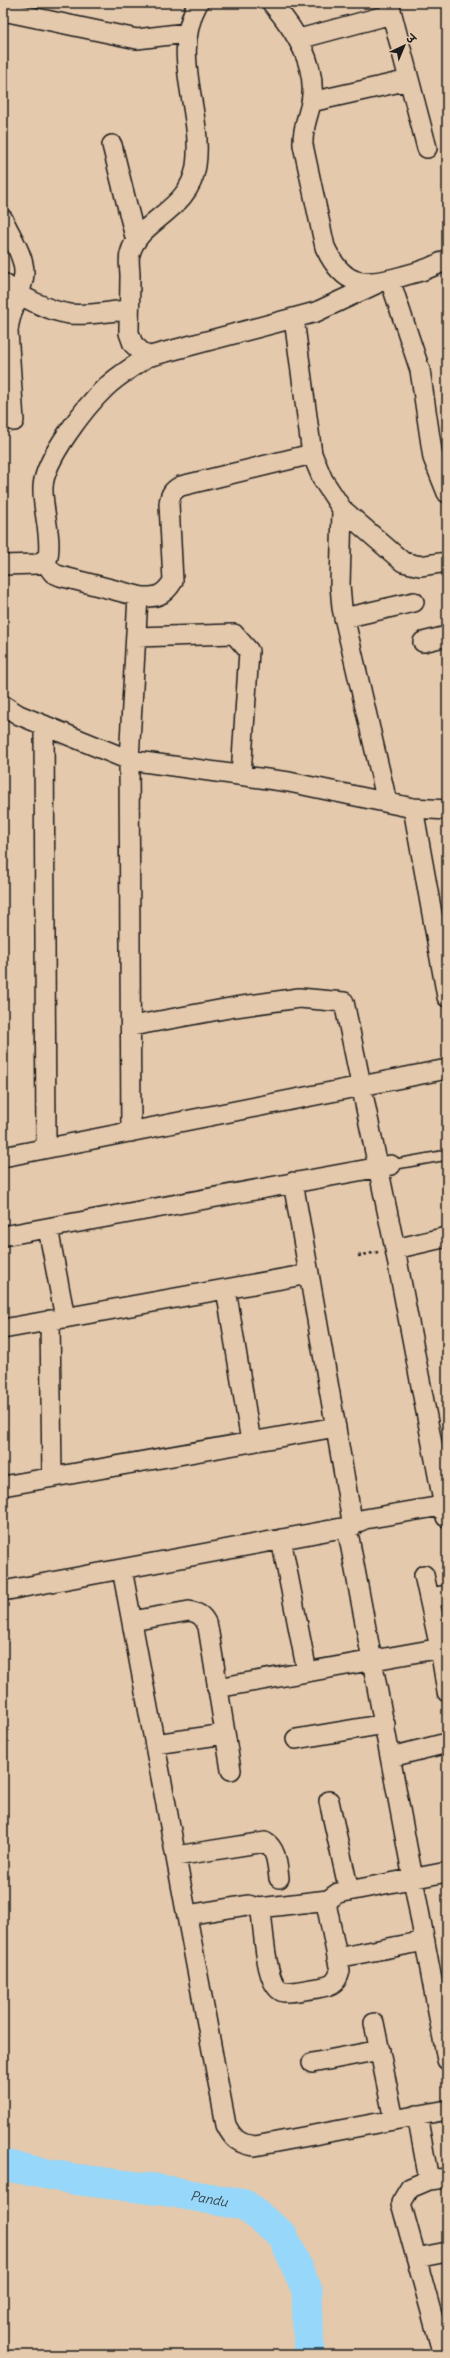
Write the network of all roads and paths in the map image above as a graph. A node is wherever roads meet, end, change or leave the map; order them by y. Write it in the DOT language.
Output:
graph roads {
  1 [pos="198,3"];
  2 [pos="272,3"];
  3 [pos="390,8"];
  4 [pos="3,11"];
  5 [pos="186,33"];
  6 [pos="299,39"];
  7 [pos="409,80"];
  8 [pos="311,102"];
  9 [pos="112,145"];
  10 [pos="427,148"];
  11 [pos="3,219"];
  12 [pos="136,241"];
  13 [pos="447,259"];
  14 [pos="383,282"];
  15 [pos="10,288"];
  16 [pos="129,310"];
  17 [pos="294,319"];
  18 [pos="146,357"];
  19 [pos="14,421"];
  20 [pos="312,454"];
  21 [pos="447,493"];
  22 [pos="342,509"];
  23 [pos="44,561"];
  24 [pos="447,562"];
  25 [pos="3,565"];
  26 [pos="138,596"];
  27 [pos="414,602"];
  28 [pos="344,618"];
  29 [pos="447,636"];
  30 [pos="136,637"];
  31 [pos="423,642"];
  32 [pos="3,704"];
  33 [pos="44,725"];
  34 [pos="129,760"];
  35 [pos="241,775"];
  36 [pos="387,802"];
  37 [pos="413,808"];
  38 [pos="447,810"];
  39 [pos="447,997"];
  40 [pos="132,1026"];
  41 [pos="447,1069"];
  42 [pos="360,1086"];
  43 [pos="131,1132"];
  44 [pos="46,1148"];
  45 [pos="447,1155"];
  46 [pos="3,1157"];
  47 [pos="384,1166"];
  48 [pos="293,1182"];
  49 [pos="48,1228"];
  50 [pos="3,1236"];
  51 [pos="447,1237"];
  52 [pos="395,1249"];
  53 [pos="309,1274"];
  54 [pos="226,1289"];
  55 [pos="58,1319"];
  56 [pos="3,1329"];
  57 [pos="336,1427"];
  58 [pos="252,1442"];
  59 [pos="52,1477"];
  60 [pos="3,1486"];
  61 [pos="446,1511"];
  62 [pos="350,1526"];
  63 [pos="280,1539"];
  64 [pos="122,1569"];
  65 [pos="424,1575"];
  66 [pos="3,1591"];
  67 [pos="438,1597"];
  68 [pos="132,1622"];
  69 [pos="444,1647"];
  70 [pos="373,1660"];
  71 [pos="307,1672"];
  72 [pos="217,1688"];
  73 [pos="447,1692"];
  74 [pos="385,1724"];
  75 [pos="225,1734"];
  76 [pos="296,1739"];
  77 [pos="447,1743"];
  78 [pos="155,1744"];
  79 [pos="391,1757"];
  80 [pos="231,1770"];
  81 [pos="329,1801"];
  82 [pos="176,1856"];
  83 [pos="447,1872"];
  84 [pos="279,1878"];
  85 [pos="413,1879"];
  86 [pos="349,1891"];
  87 [pos="328,1900"];
  88 [pos="259,1908"];
  89 [pos="187,1915"];
  90 [pos="425,1941"];
  91 [pos="337,1958"];
  92 [pos="374,2022"];
  93 [pos="444,2031"];
  94 [pos="380,2050"];
  95 [pos="447,2060"];
  96 [pos="312,2064"];
  97 [pos="447,2110"];
  98 [pos="417,2115"];
  99 [pos="394,2120"];
  100 [pos="438,2179"];
  101 [pos="447,2252"];
  102 [pos="416,2258"];
  103 [pos="444,2355"];
  1 -- 5 [label="street"];
  2 -- 6 [label="street"];
  3 -- 6 [label="street"];
  3 -- 7 [label="street"];
  4 -- 5 [label="street"];
  5 -- 12 [label="street"];
  6 -- 8 [label="street"];
  7 -- 8 [label="street"];
  7 -- 10 [label="street"];
  8 -- 14 [label="street"];
  9 -- 12 [label="street"];
  11 -- 15 [label="street"];
  12 -- 16 [label="street"];
  13 -- 14 [label="street"];
  14 -- 17 [label="street"];
  14 -- 21 [label="street"];
  15 -- 16 [label="street"];
  15 -- 19 [label="street"];
  16 -- 18 [label="street"];
  17 -- 18 [label="street"];
  17 -- 20 [label="street"];
  18 -- 23 [label="street"];
  20 -- 22 [label="street"];
  20 -- 26 [label="street"];
  22 -- 24 [label="street"];
  22 -- 28 [label="street"];
  23 -- 25 [label="street"];
  23 -- 26 [label="street"];
  26 -- 30 [label="street"];
  27 -- 28 [label="street"];
  28 -- 36 [label="street"];
  29 -- 31 [label="street"];
  30 -- 34 [label="street"];
  30 -- 35 [label="street"];
  32 -- 33 [label="street"];
  33 -- 34 [label="street"];
  33 -- 44 [label="street"];
  34 -- 35 [label="street"];
  34 -- 40 [label="street"];
  35 -- 36 [label="street"];
  36 -- 37 [label="street"];
  37 -- 38 [label="street"];
  37 -- 39 [label="street"];
  40 -- 42 [label="street"];
  40 -- 43 [label="street"];
  41 -- 42 [label="street"];
  42 -- 43 [label="street"];
  42 -- 47 [label="street"];
  43 -- 44 [label="street"];
  44 -- 46 [label="street"];
  45 -- 47 [label="lane"];
  47 -- 48 [label="street"];
  47 -- 52 [label="street"];
  48 -- 49 [label="street"];
  48 -- 53 [label="street"];
  49 -- 50 [label="street"];
  49 -- 55 [label="street"];
  51 -- 52 [label="street"];
  52 -- 61 [label="street"];
  53 -- 54 [label="street"];
  53 -- 57 [label="street"];
  54 -- 55 [label="street"];
  54 -- 58 [label="street"];
  55 -- 56 [label="street"];
  55 -- 59 [label="street"];
  57 -- 58 [label="street"];
  57 -- 62 [label="street"];
  58 -- 59 [label="street"];
  59 -- 60 [label="street"];
  61 -- 62 [label="street"];
  62 -- 63 [label="street"];
  62 -- 70 [label="street"];
  63 -- 64 [label="street"];
  63 -- 71 [label="street"];
  64 -- 66 [label="street"];
  64 -- 68 [label="street"];
  65 -- 67 [label="street"];
  67 -- 69 [label="street"];
  68 -- 72 [label="street"];
  68 -- 78 [label="street"];
  69 -- 70 [label="street"];
  69 -- 73 [label="street"];
  70 -- 71 [label="street"];
  70 -- 74 [label="street"];
  71 -- 72 [label="street"];
  72 -- 75 [label="street"];
  74 -- 76 [label="street"];
  74 -- 79 [label="street"];
  75 -- 78 [label="street"];
  75 -- 80 [label="street"];
  77 -- 79 [label="street"];
  78 -- 82 [label="street"];
  79 -- 85 [label="street"];
  81 -- 86 [label="street"];
  82 -- 84 [label="street"];
  82 -- 89 [label="street"];
  83 -- 85 [label="street"];
  85 -- 86 [label="street"];
  85 -- 90 [label="street"];
  86 -- 87 [label="street"];
  87 -- 88 [label="street"];
  87 -- 91 [label="street"];
  88 -- 89 [label="street"];
  88 -- 91 [label="street"];
  89 -- 99 [label="street"];
  90 -- 91 [label="street"];
  90 -- 93 [label="street"];
  92 -- 94 [label="street"];
  93 -- 95 [label="street"];
  94 -- 96 [label="street"];
  94 -- 99 [label="street"];
  97 -- 98 [label="street"];
  98 -- 99 [label="street"];
  98 -- 100 [label="street"];
  100 -- 102 [label="street"];
  101 -- 102 [label="street"];
  102 -- 103 [label="street"];
}
